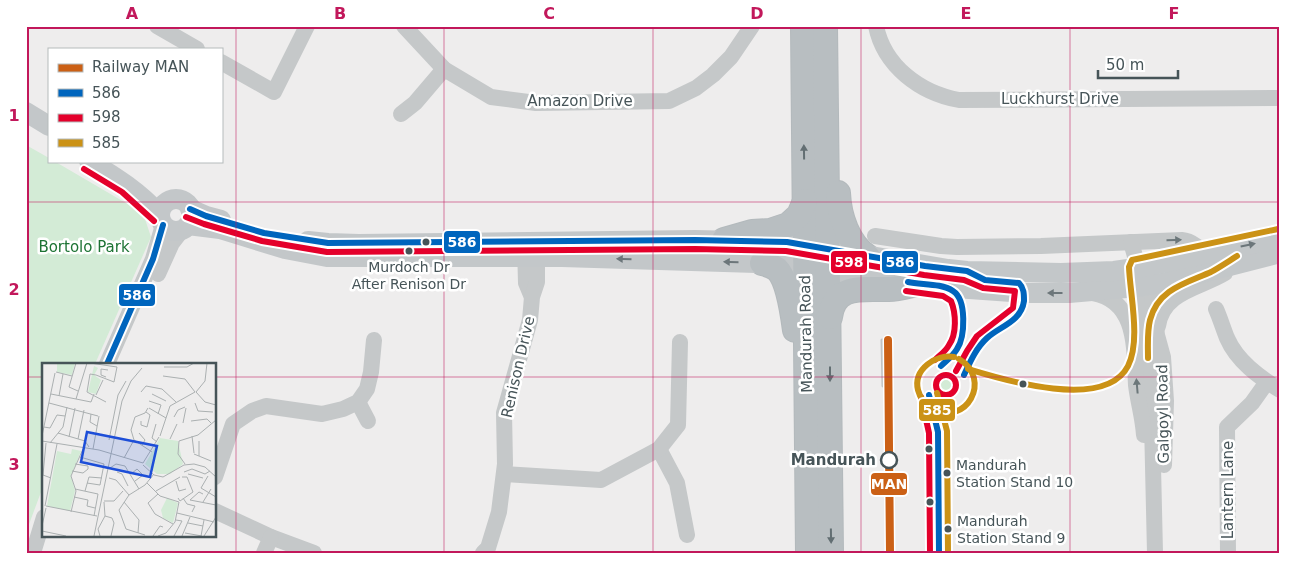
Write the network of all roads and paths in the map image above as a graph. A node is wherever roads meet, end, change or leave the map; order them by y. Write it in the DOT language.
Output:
graph roads {
  1 [pos="157,26"];
  2 [pos="306,26"];
  3 [pos="404,26"];
  4 [pos="752,26"];
  5 [pos="803,26"];
  6 [pos="825,26"];
  7 [pos="876,26"];
  8 [pos="195,48"];
  9 [pos="222,63"];
  10 [pos="444,70"];
  11 [pos="1280,98"];
  12 [pos="826,102"];
  13 [pos="26,112"];
  14 [pos="400,114"];
  15 [pos="26,125"];
  16 [pos="48,125"];
  17 [pos="48,137"];
  18 [pos="91,162"];
  19 [pos="111,162"];
  20 [pos="805,201"];
  21 [pos="176,217"];
  22 [pos="1280,238"];
  23 [pos="724,240"];
  24 [pos="1131,242"];
  25 [pos="872,246"];
  26 [pos="531,250"];
  27 [pos="1214,252"];
  28 [pos="1280,254"];
  29 [pos="805,255"];
  30 [pos="828,259"];
  31 [pos="1244,262"];
  32 [pos="762,263"];
  33 [pos="1138,267"];
  34 [pos="917,284"];
  35 [pos="1145,286"];
  36 [pos="1089,292"];
  37 [pos="1216,309"];
  38 [pos="829,325"];
  39 [pos="1157,332"];
  40 [pos="374,340"];
  41 [pos="680,342"];
  42 [pos="107,363"];
  43 [pos="118,363"];
  44 [pos="1273,386"];
  45 [pos="807,401"];
  46 [pos="358,402"];
  47 [pos="368,421"];
  48 [pos="659,449"];
  49 [pos="216,474"];
  50 [pos="504,474"];
  51 [pos="216,511"];
  52 [pos="1153,521"];
  53 [pos="42,524"];
  54 [pos="687,535"];
  55 [pos="48,536"];
  56 [pos="271,537"];
  57 [pos="33,553"];
  58 [pos="43,553"];
  59 [pos="264,553"];
  60 [pos="314,553"];
  61 [pos="483,553"];
  62 [pos="808,553"];
  63 [pos="831,553"];
  64 [pos="1155,553"];
  65 [pos="1164,553"];
  66 [pos="1228,553"];
  1 -- 8 [label="street"];
  2 -- 9 [label="street"];
  3 -- 10 [label="street, Amazon Drive"];
  4 -- 10 [label="street, Amazon Drive"];
  20 -- 5 [label="highway, Mandurah Road, one-way"];
  6 -- 12 [label="highway, Mandurah Road"];
  7 -- 11 [label="street, Luckhurst Drive"];
  10 -- 14 [label="street"];
  12 -- 25 [label="highway"];
  12 -- 30 [label="highway, Mandurah Road"];
  13 -- 16 [label="main road"];
  15 -- 17 [label="main road"];
  18 -- 21 [label="main road"];
  19 -- 21 [label="main road"];
  20 -- 23 [label="highway"];
  20 -- 29 [label="highway, Mandurah Road"];
  21 -- 26 [label="main road"];
  21 -- 42 [label="street"];
  21 -- 43 [label="street"];
  27 -- 22 [label="main road, one-way"];
  23 -- 26 [label="main road"];
  23 -- 29 [label="main road"];
  24 -- 25 [label="street"];
  24 -- 27 [label="street, one-way"];
  24 -- 33 [label="street, Galgoyl Road"];
  25 -- 30 [label="main road"];
  25 -- 33 [label="main road"];
  32 -- 26 [label="main road, one-way"];
  26 -- 50 [label="street, Renison Drive"];
  27 -- 33 [label="main road"];
  28 -- 31 [label="main road"];
  29 -- 30 [label="main road"];
  29 -- 32 [label="main road"];
  29 -- 45 [label="highway, Mandurah Road"];
  30 -- 34 [label="main road"];
  30 -- 38 [label="highway, Mandurah Road"];
  31 -- 35 [label="main road"];
  31 -- 39 [label="street"];
  32 -- 45 [label="highway"];
  33 -- 35 [label="street, Galgoyl Road"];
  36 -- 34 [label="main road, one-way"];
  34 -- 38 [label="highway"];
  35 -- 36 [label="main road"];
  35 -- 39 [label="street, Galgoyl Road"];
  35 -- 52 [label="street, Galgoyl Road"];
  52 -- 36 [label="street, one-way"];
  37 -- 44 [label="street"];
  38 -- 63 [label="highway, Mandurah Road, one-way"];
  39 -- 65 [label="street, Galgoyl Road"];
  40 -- 46 [label="street"];
  41 -- 48 [label="street"];
  44 -- 66 [label="street, Lantern Lane"];
  45 -- 62 [label="highway, Mandurah Road"];
  46 -- 47 [label="street"];
  46 -- 49 [label="street"];
  48 -- 50 [label="street"];
  48 -- 54 [label="street"];
  50 -- 61 [label="street, Renison Drive"];
  51 -- 56 [label="street"];
  52 -- 64 [label="street, Galgoyl Road"];
  53 -- 57 [label="street"];
  55 -- 58 [label="street"];
  56 -- 59 [label="street"];
  56 -- 60 [label="street"];
}
